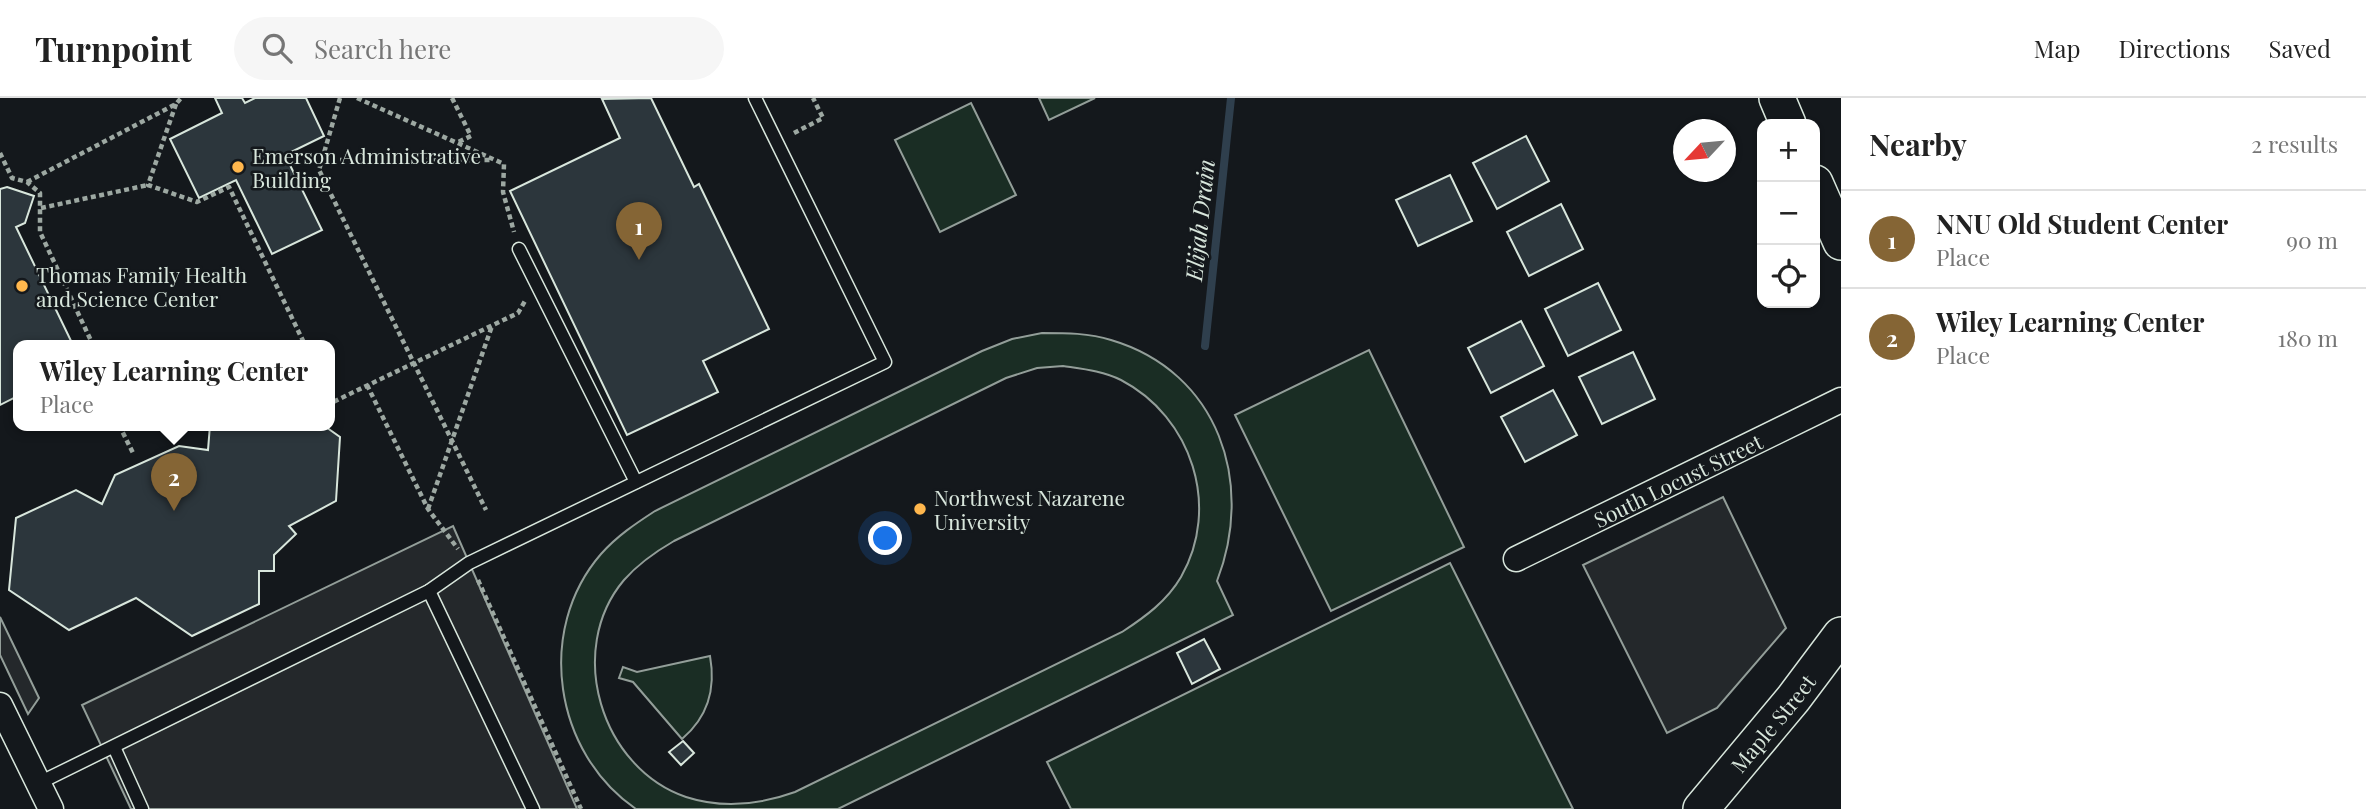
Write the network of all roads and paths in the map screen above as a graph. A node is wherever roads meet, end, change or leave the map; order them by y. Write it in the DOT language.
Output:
graph roads {
  1 [pos="181,98"];
  2 [pos="340,98"];
  3 [pos="357,98"];
  4 [pos="452,98"];
  5 [pos="755,98"];
  6 [pos="813,98"];
  7 [pos="1777,98"];
  8 [pos="176,104"];
  9 [pos="1786,119"];
  10 [pos="776,142"];
  11 [pos="455,143"];
  12 [pos="0,153"];
  13 [pos="323,160"];
  14 [pos="496,160"];
  15 [pos="27,182"];
  16 [pos="148,184"];
  17 [pos="1820,194"];
  18 [pos="41,208"];
  19 [pos="1841,242"];
  20 [pos="519,249"];
  21 [pos="536,283"];
  22 [pos="493,325"];
  23 [pos="91,340"];
  24 [pos="303,340"];
  25 [pos="414,362"];
  26 [pos="368,385"];
  27 [pos="335,400"];
  28 [pos="1841,400"];
  29 [pos="122,431"];
  30 [pos="452,440"];
  31 [pos="134,455"];
  32 [pos="636,482"];
  33 [pos="428,509"];
  34 [pos="486,510"];
  35 [pos="1516,559"];
  36 [pos="469,563"];
  37 [pos="429,591"];
  38 [pos="1841,635"];
  39 [pos="0,705"];
  40 [pos="114,747"];
  41 [pos="39,783"];
  42 [pos="51,809"];
  43 [pos="142,809"];
  44 [pos="533,809"];
  45 [pos="581,809"];
  46 [pos="1701,809"];
  1 -- 8 [label="path"];
  2 -- 13 [label="path"];
  3 -- 11 [label="path"];
  4 -- 11 [label="path"];
  5 -- 10 [label="lane"];
  6 -- 10 [label="path"];
  7 -- 9 [label="main road"];
  8 -- 15 [label="path"];
  8 -- 16 [label="path"];
  10 -- 32 [label="lane"];
  11 -- 14 [label="path"];
  12 -- 15 [label="path"];
  13 -- 14 [label="path"];
  13 -- 25 [label="path"];
  14 -- 20 [label="path"];
  15 -- 18 [label="path"];
  16 -- 18 [label="path"];
  16 -- 24 [label="path"];
  17 -- 19 [label="main road"];
  18 -- 23 [label="path"];
  20 -- 21 [label="lane"];
  21 -- 22 [label="path"];
  21 -- 32 [label="lane"];
  22 -- 25 [label="path"];
  22 -- 30 [label="path"];
  25 -- 26 [label="path"];
  25 -- 30 [label="path"];
  26 -- 27 [label="path"];
  26 -- 33 [label="path"];
  28 -- 35 [label="street, South Locust Street"];
  29 -- 31 [label="path"];
  30 -- 33 [label="path"];
  30 -- 34 [label="path"];
  32 -- 36 [label="lane"];
  33 -- 36 [label="path"];
  36 -- 37 [label="lane"];
  36 -- 45 [label="path"];
  37 -- 40 [label="lane"];
  37 -- 44 [label="lane"];
  38 -- 46 [label="main road, Maple Street"];
  39 -- 41 [label="street"];
  40 -- 41 [label="lane"];
  40 -- 43 [label="lane"];
  41 -- 42 [label="street"];
}
